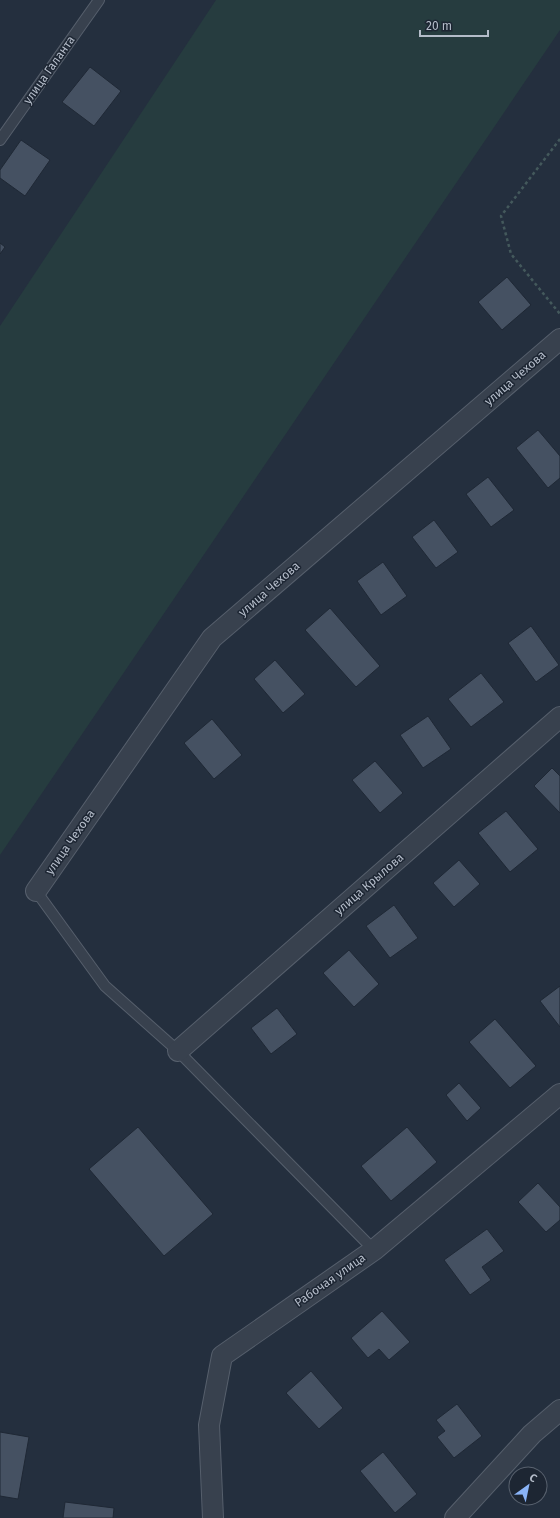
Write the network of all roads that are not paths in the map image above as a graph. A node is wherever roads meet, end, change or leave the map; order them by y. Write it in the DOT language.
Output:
graph roads {
  1 [pos="99,0"];
  2 [pos="0,140"];
  3 [pos="560,339"];
  4 [pos="560,717"];
  5 [pos="36,891"];
  6 [pos="178,1051"];
  7 [pos="560,1094"];
  8 [pos="374,1250"];
  9 [pos="560,1410"];
  10 [pos="214,1518"];
  11 [pos="455,1518"];
  1 -- 2 [label="lane, улица Галанта"];
  3 -- 5 [label="street, улица Чехова"];
  4 -- 6 [label="street, улица Крылова"];
  5 -- 6 [label="lane"];
  6 -- 8 [label="lane"];
  7 -- 8 [label="street, Рабочая улица"];
  8 -- 10 [label="street, Рабочая улица"];
  9 -- 11 [label="street"];
}
